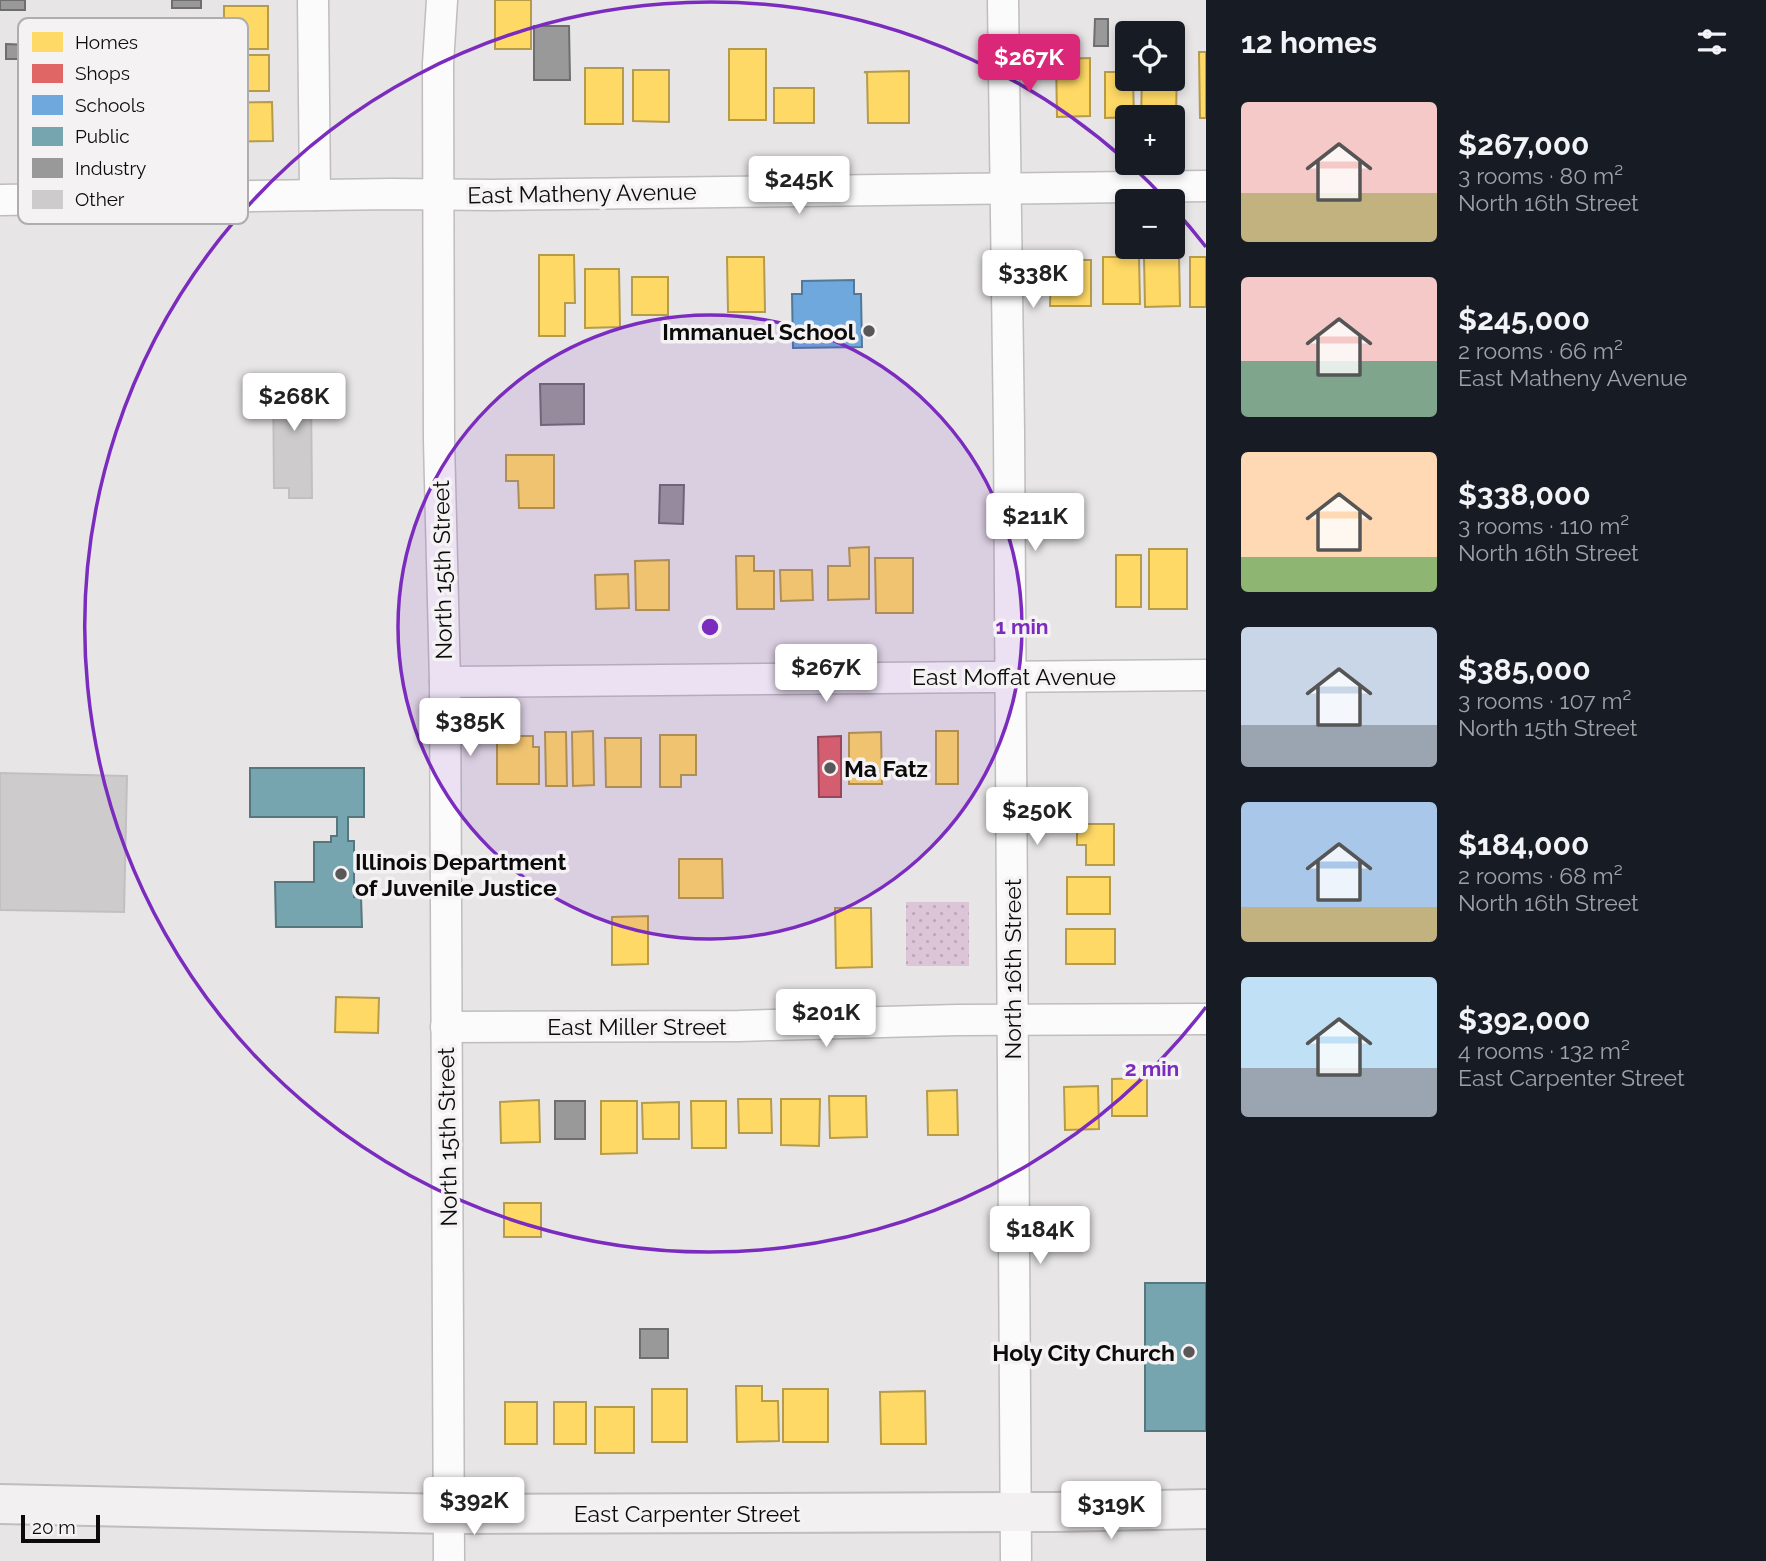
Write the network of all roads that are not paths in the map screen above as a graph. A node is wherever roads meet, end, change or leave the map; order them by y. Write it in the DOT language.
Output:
graph roads {
  1 [pos="313,0"];
  2 [pos="442,0"];
  3 [pos="1003,0"];
  4 [pos="1206,187"];
  5 [pos="1006,188"];
  6 [pos="315,195"];
  7 [pos="439,195"];
  8 [pos="248,196"];
  9 [pos="0,200"];
  10 [pos="18,200"];
  11 [pos="1010,675"];
  12 [pos="1206,675"];
  13 [pos="445,682"];
  14 [pos="1206,1019"];
  15 [pos="1012,1020"];
  16 [pos="446,1027"];
  17 [pos="0,1504"];
  18 [pos="1206,1509"];
  19 [pos="1016,1512"];
  20 [pos="449,1514"];
  21 [pos="449,1561"];
  22 [pos="1016,1561"];
  1 -- 6 [label="street"];
  2 -- 7 [label="street, North 15th Street"];
  3 -- 5 [label="street, North 16th Street"];
  4 -- 5 [label="street, East Matheny Avenue"];
  5 -- 7 [label="street, East Matheny Avenue"];
  5 -- 11 [label="street, North 16th Street"];
  6 -- 7 [label="street, East Matheny Avenue"];
  6 -- 8 [label="street, East Matheny Avenue"];
  7 -- 13 [label="street, North 15th Street"];
  9 -- 10 [label="street, East Matheny Avenue"];
  11 -- 12 [label="street, East Moffat Avenue"];
  11 -- 13 [label="street, East Moffat Avenue"];
  11 -- 15 [label="street, North 16th Street"];
  13 -- 16 [label="street, North 15th Street"];
  14 -- 15 [label="street, East Miller Street"];
  15 -- 16 [label="street, East Miller Street"];
  15 -- 19 [label="street, North 16th Street"];
  16 -- 20 [label="street, North 15th Street"];
  17 -- 20 [label="street, East Carpenter Street"];
  18 -- 19 [label="street, East Carpenter Street"];
  19 -- 20 [label="street, East Carpenter Street"];
  19 -- 22 [label="street, North 16th Street"];
  20 -- 21 [label="street, North 15th Street"];
}
